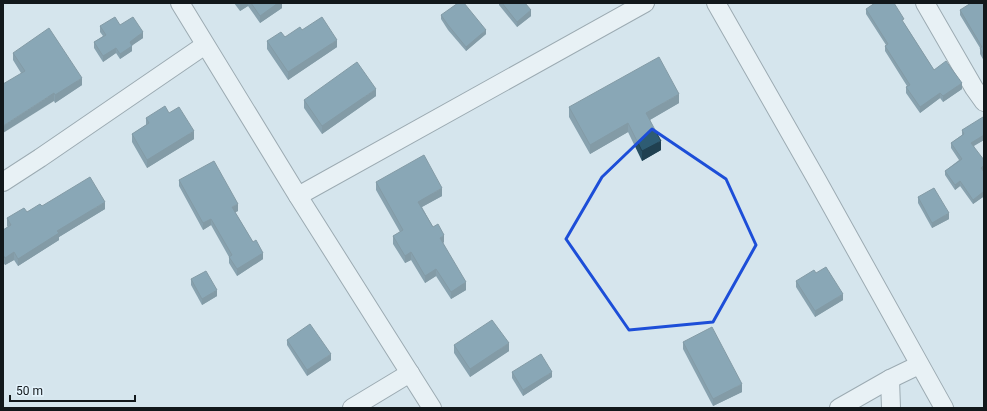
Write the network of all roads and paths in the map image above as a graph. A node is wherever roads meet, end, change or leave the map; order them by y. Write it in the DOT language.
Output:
graph roads {
  1 [pos="180,3"];
  2 [pos="645,3"];
  3 [pos="716,3"];
  4 [pos="925,3"];
  5 [pos="205,45"];
  6 [pos="984,102"];
  7 [pos="3,182"];
  8 [pos="298,196"];
  9 [pos="919,365"];
  10 [pos="410,373"];
  11 [pos="890,379"];
  12 [pos="352,408"];
  13 [pos="432,408"];
  14 [pos="839,408"];
  15 [pos="891,408"];
  16 [pos="944,408"];
  1 -- 5 [label="street"];
  2 -- 8 [label="street"];
  3 -- 9 [label="street"];
  4 -- 6 [label="street"];
  5 -- 7 [label="street"];
  5 -- 8 [label="street"];
  8 -- 10 [label="street"];
  9 -- 11 [label="street"];
  9 -- 16 [label="street"];
  10 -- 12 [label="street"];
  10 -- 13 [label="street"];
  11 -- 14 [label="street"];
  11 -- 15 [label="street"];
}
